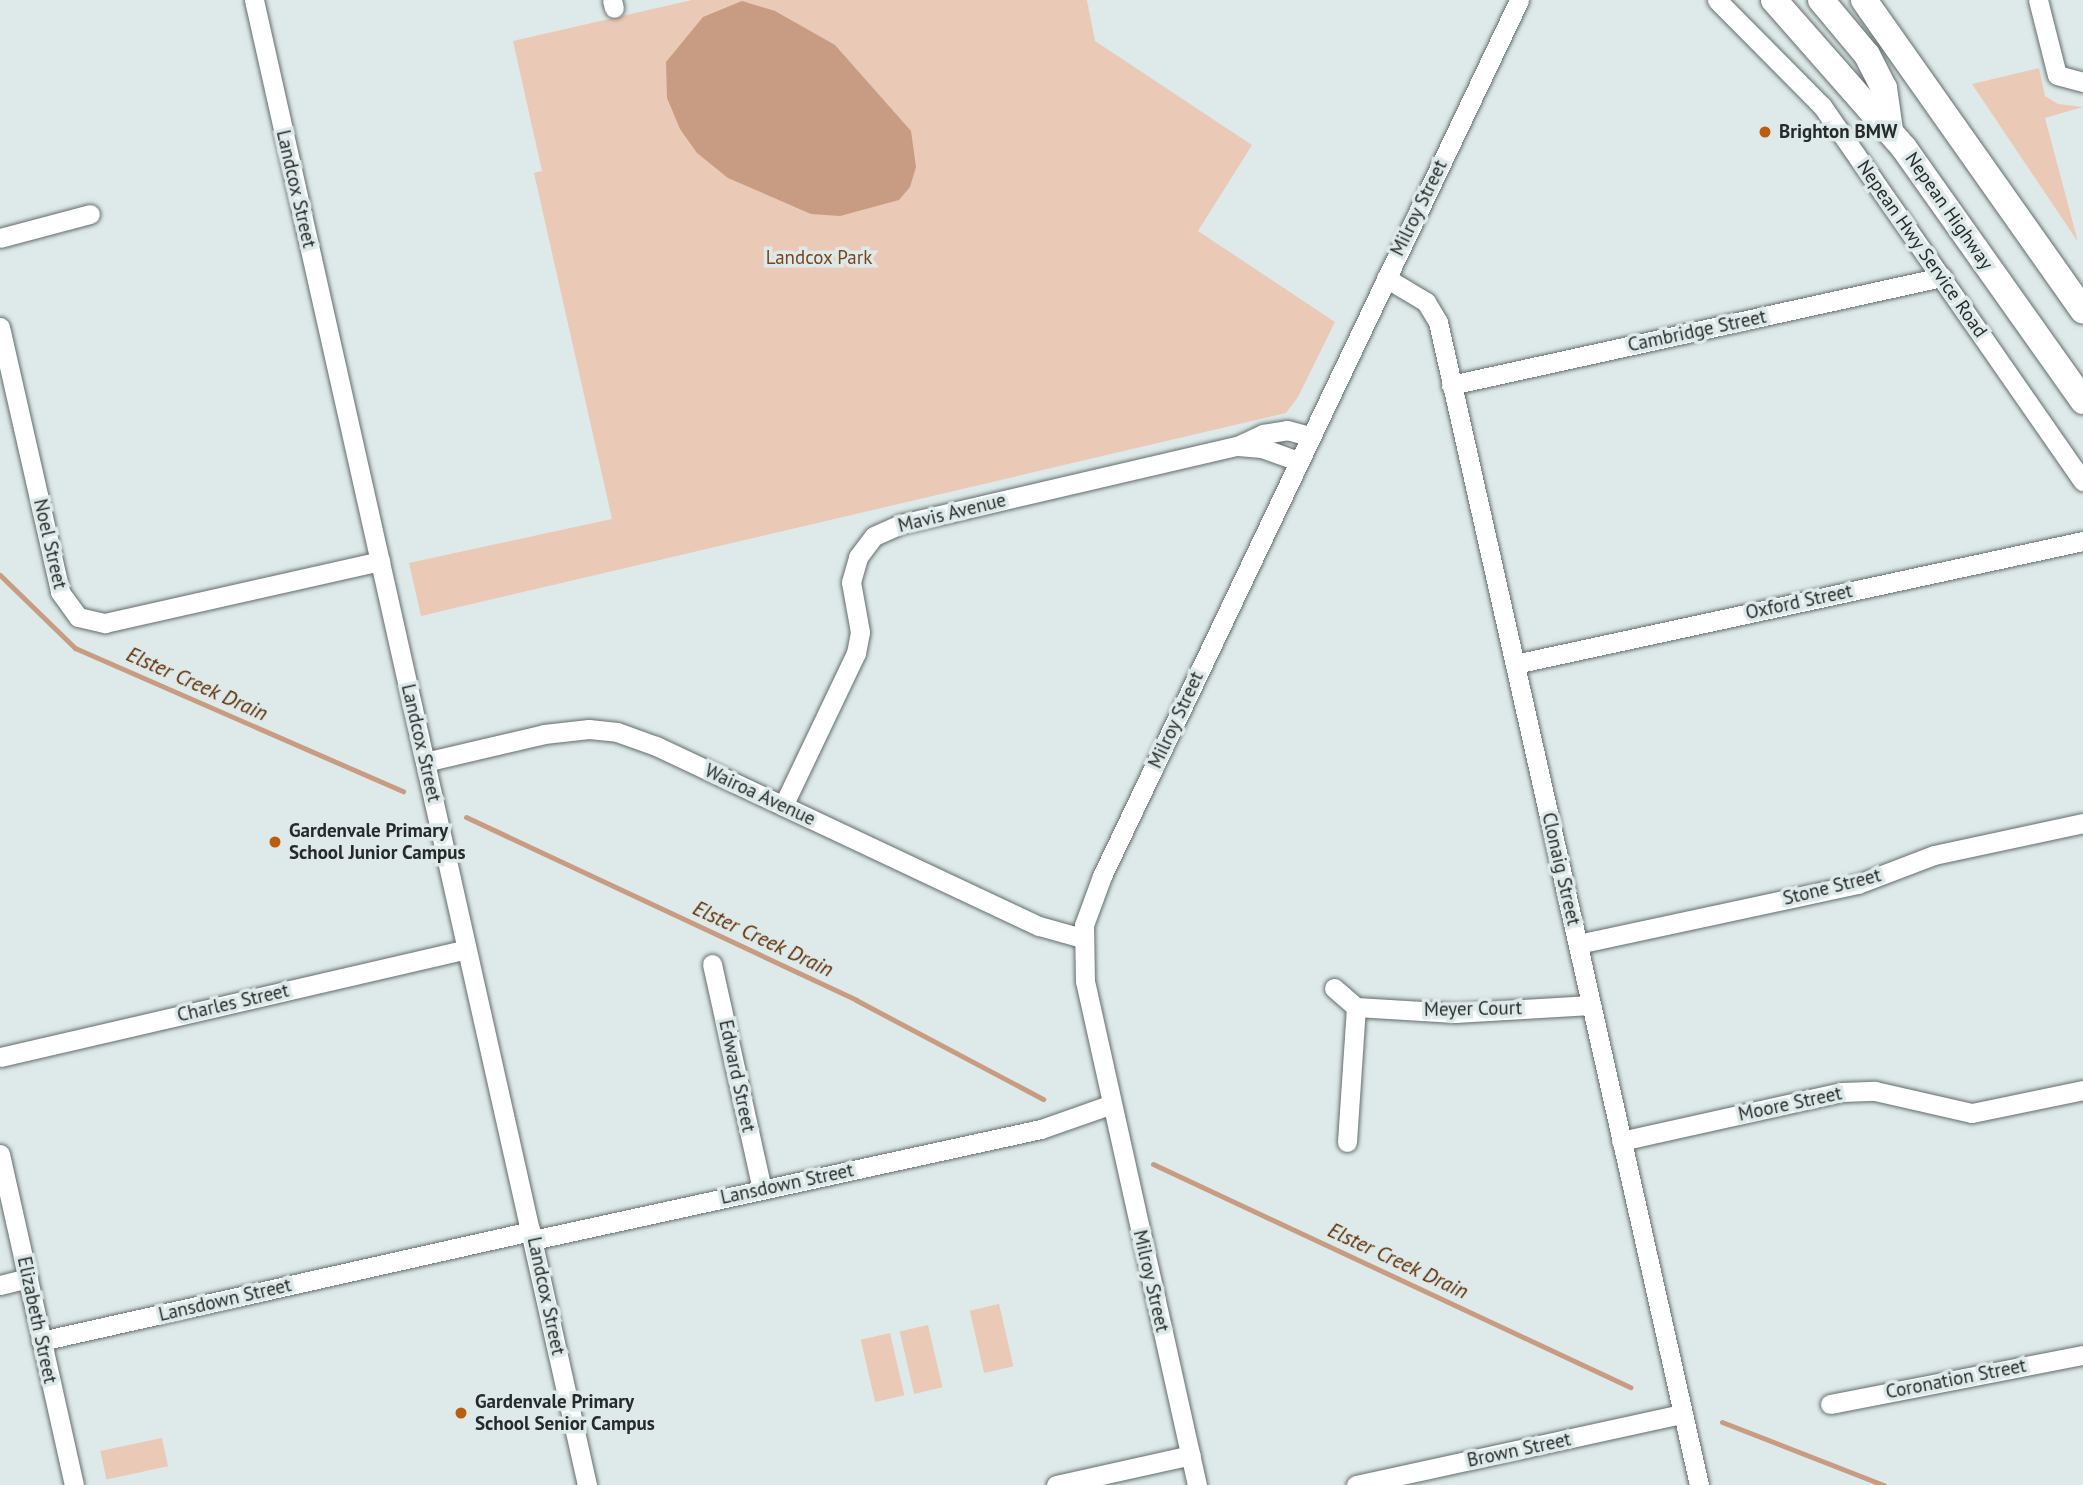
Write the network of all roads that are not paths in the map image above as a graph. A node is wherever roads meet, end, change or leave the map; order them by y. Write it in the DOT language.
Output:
graph roads {
  1 [pos="254,0"];
  2 [pos="1519,0"];
  3 [pos="1717,0"];
  4 [pos="1774,0"];
  5 [pos="1821,0"];
  6 [pos="1864,0"];
  7 [pos="2038,0"];
  8 [pos="2083,82"];
  9 [pos="1890,130"];
  10 [pos="90,214"];
  11 [pos="41,226"];
  12 [pos="0,229"];
  13 [pos="0,238"];
  14 [pos="1942,277"];
  15 [pos="1386,278"];
  16 [pos="2083,310"];
  17 [pos="0,327"];
  18 [pos="1451,385"];
  19 [pos="2083,401"];
  20 [pos="1310,436"];
  21 [pos="1237,446"];
  22 [pos="1297,461"];
  23 [pos="2083,481"];
  24 [pos="2083,541"];
  25 [pos="380,561"];
  26 [pos="1515,664"];
  27 [pos="425,762"];
  28 [pos="783,806"];
  29 [pos="2083,823"];
  30 [pos="1082,937"];
  31 [pos="1578,944"];
  32 [pos="466,950"];
  33 [pos="712,964"];
  34 [pos="1335,988"];
  35 [pos="1591,1005"];
  36 [pos="1356,1007"];
  37 [pos="0,1057"];
  38 [pos="2083,1090"];
  39 [pos="1114,1113"];
  40 [pos="1621,1141"];
  41 [pos="1347,1142"];
  42 [pos="0,1154"];
  43 [pos="762,1189"];
  44 [pos="532,1235"];
  45 [pos="28,1278"];
  46 [pos="0,1285"];
  47 [pos="41,1341"];
  48 [pos="2083,1355"];
  49 [pos="1830,1404"];
  50 [pos="1682,1415"];
  51 [pos="1191,1455"];
  52 [pos="74,1485"];
  53 [pos="587,1485"];
  54 [pos="1056,1485"];
  55 [pos="1197,1485"];
  56 [pos="1356,1485"];
  57 [pos="1699,1485"];
  1 -- 25 [label="street, Landcox Street"];
  2 -- 15 [label="street, Milroy Street"];
  3 -- 14 [label="street, Nepean Hwy Service Road"];
  4 -- 9 [label="highway, Nepean Highway"];
  5 -- 9 [label="highway"];
  6 -- 16 [label="highway"];
  7 -- 8 [label="street"];
  9 -- 19 [label="highway, Nepean Highway"];
  10 -- 11 [label="street"];
  11 -- 12 [label="street"];
  11 -- 13 [label="street"];
  14 -- 18 [label="street, Cambridge Street"];
  14 -- 23 [label="street, Nepean Hwy Service Road"];
  15 -- 18 [label="street, Clonaig Street"];
  15 -- 20 [label="street, Milroy Street"];
  17 -- 25 [label="street, Noel Street"];
  18 -- 26 [label="street, Clonaig Street"];
  20 -- 21 [label="street, Mavis Avenue"];
  20 -- 22 [label="street, Milroy Street"];
  21 -- 22 [label="street, Mavis Avenue"];
  21 -- 28 [label="street, Mavis Avenue"];
  22 -- 30 [label="street, Milroy Street"];
  24 -- 26 [label="street, Oxford Street"];
  25 -- 27 [label="street, Landcox Street"];
  26 -- 31 [label="street, Clonaig Street"];
  27 -- 28 [label="street, Wairoa Avenue"];
  27 -- 32 [label="street, Landcox Street"];
  28 -- 30 [label="street, Wairoa Avenue"];
  29 -- 31 [label="street, Stone Street"];
  30 -- 39 [label="street, Milroy Street"];
  31 -- 35 [label="street, Clonaig Street"];
  32 -- 37 [label="street, Charles Street"];
  32 -- 44 [label="street, Landcox Street"];
  33 -- 43 [label="street, Edward Street"];
  34 -- 36 [label="street"];
  35 -- 36 [label="street, Meyer Court"];
  35 -- 40 [label="street, Clonaig Street"];
  36 -- 41 [label="street"];
  38 -- 40 [label="street, Moore Street"];
  39 -- 43 [label="street, Lansdown Street"];
  39 -- 51 [label="street, Milroy Street"];
  40 -- 50 [label="street, Clonaig Street"];
  42 -- 45 [label="street, Elizabeth Street"];
  43 -- 44 [label="street, Lansdown Street"];
  44 -- 47 [label="street, Lansdown Street"];
  44 -- 53 [label="street, Landcox Street"];
  45 -- 46 [label="street"];
  45 -- 47 [label="street, Elizabeth Street"];
  47 -- 52 [label="street, Elizabeth Street"];
  48 -- 49 [label="street, Coronation Street"];
  50 -- 56 [label="street, Brown Street"];
  50 -- 57 [label="street, Clonaig Street"];
  51 -- 54 [label="street"];
  51 -- 55 [label="street, Milroy Street"];
}
